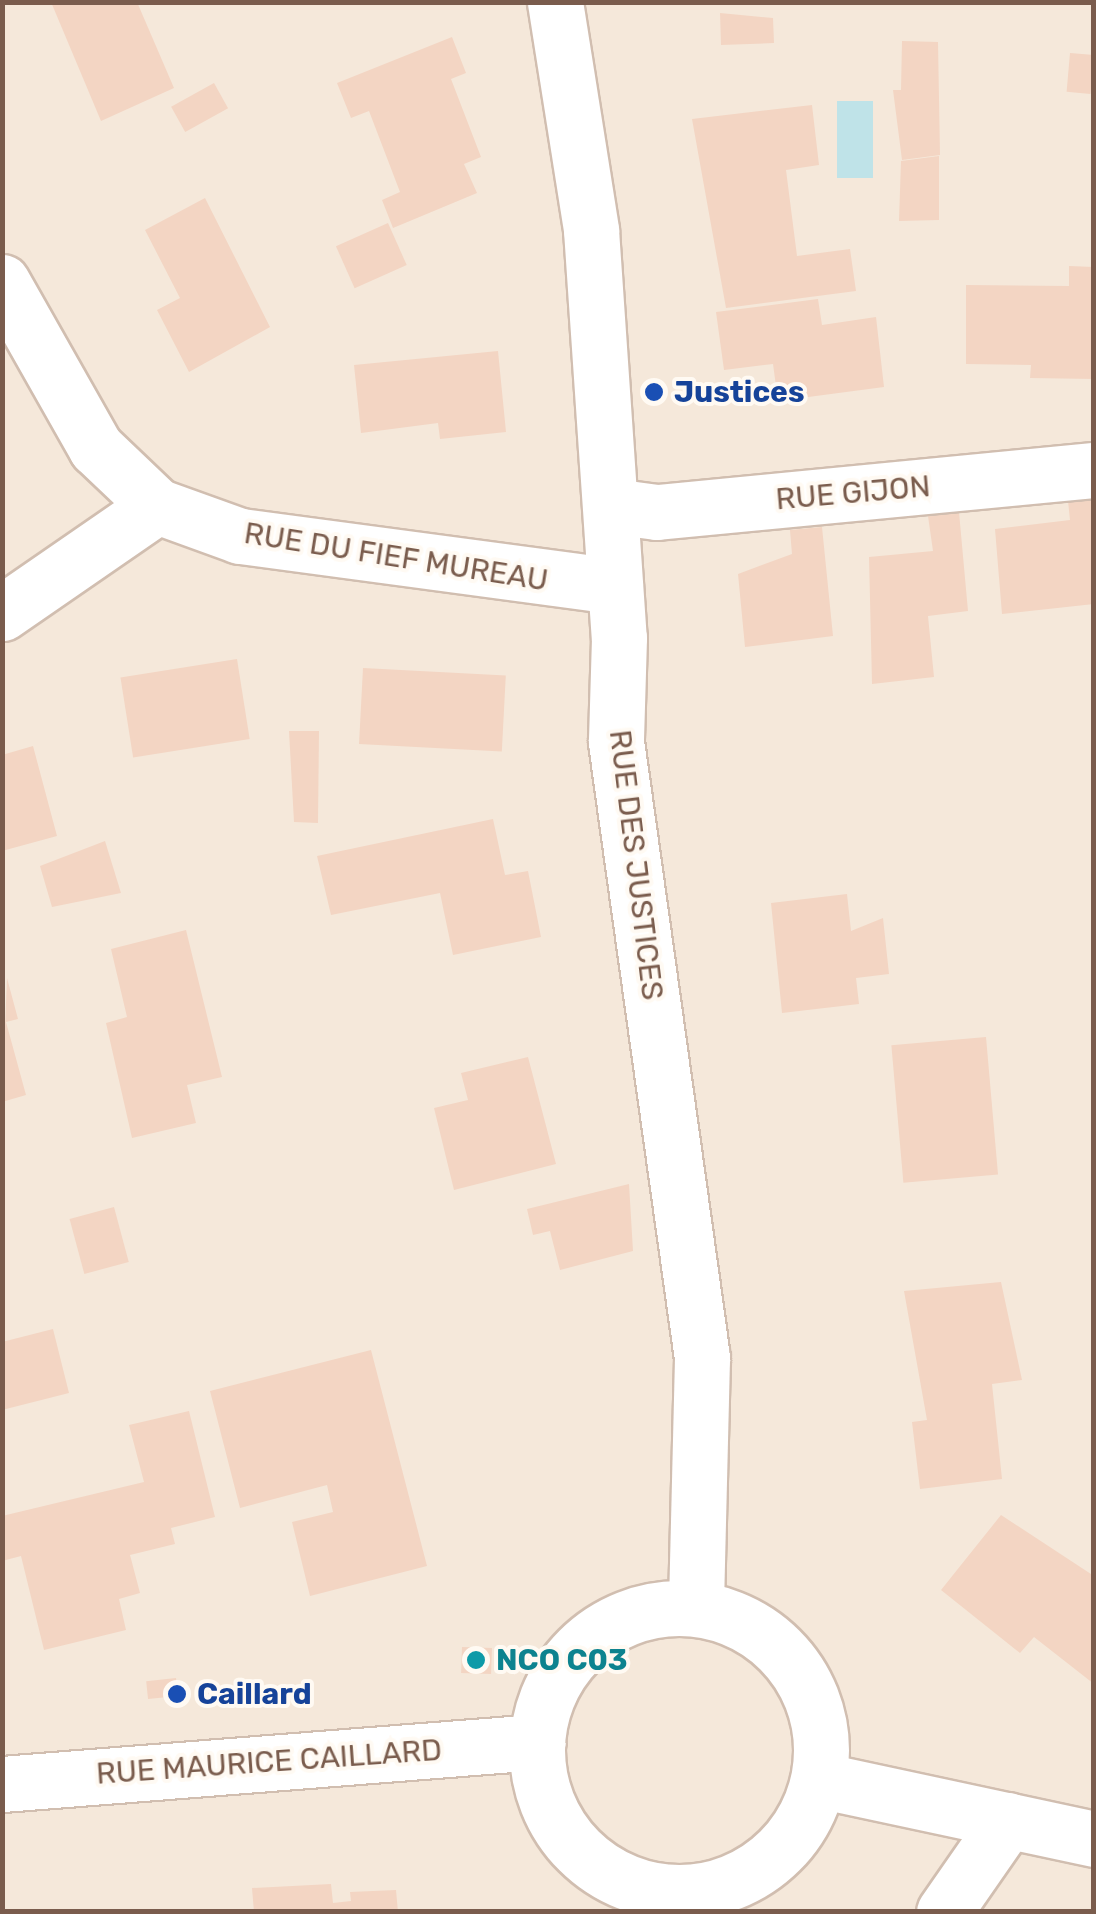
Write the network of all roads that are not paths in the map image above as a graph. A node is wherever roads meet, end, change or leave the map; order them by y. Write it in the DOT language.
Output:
graph roads {
  1 [pos="555,2"];
  2 [pos="2,282"];
  3 [pos="1094,470"];
  4 [pos="157,506"];
  5 [pos="612,506"];
  6 [pos="614,586"];
  7 [pos="2,613"];
  8 [pos="696,1608"];
  9 [pos="536,1742"];
  10 [pos="820,1780"];
  11 [pos="2,1784"];
  12 [pos="1008,1820"];
  13 [pos="1094,1839"];
  14 [pos="647,1901"];
  15 [pos="944,1912"];
  1 -- 5 [label="street, RUE DES JUSTICES"];
  2 -- 4 [label="street, RUE DU FIEF MUREAU"];
  3 -- 5 [label="street, RUE GIJON"];
  4 -- 6 [label="street, RUE DU FIEF MUREAU"];
  4 -- 7 [label="street"];
  5 -- 6 [label="street, RUE DES JUSTICES"];
  6 -- 8 [label="street, RUE DES JUSTICES"];
  8 -- 9 [label="street"];
  8 -- 10 [label="street"];
  9 -- 11 [label="street, RUE MAURICE CAILLARD"];
  9 -- 14 [label="street"];
  10 -- 12 [label="street"];
  10 -- 14 [label="street"];
  12 -- 13 [label="street"];
  12 -- 15 [label="street"];
}
